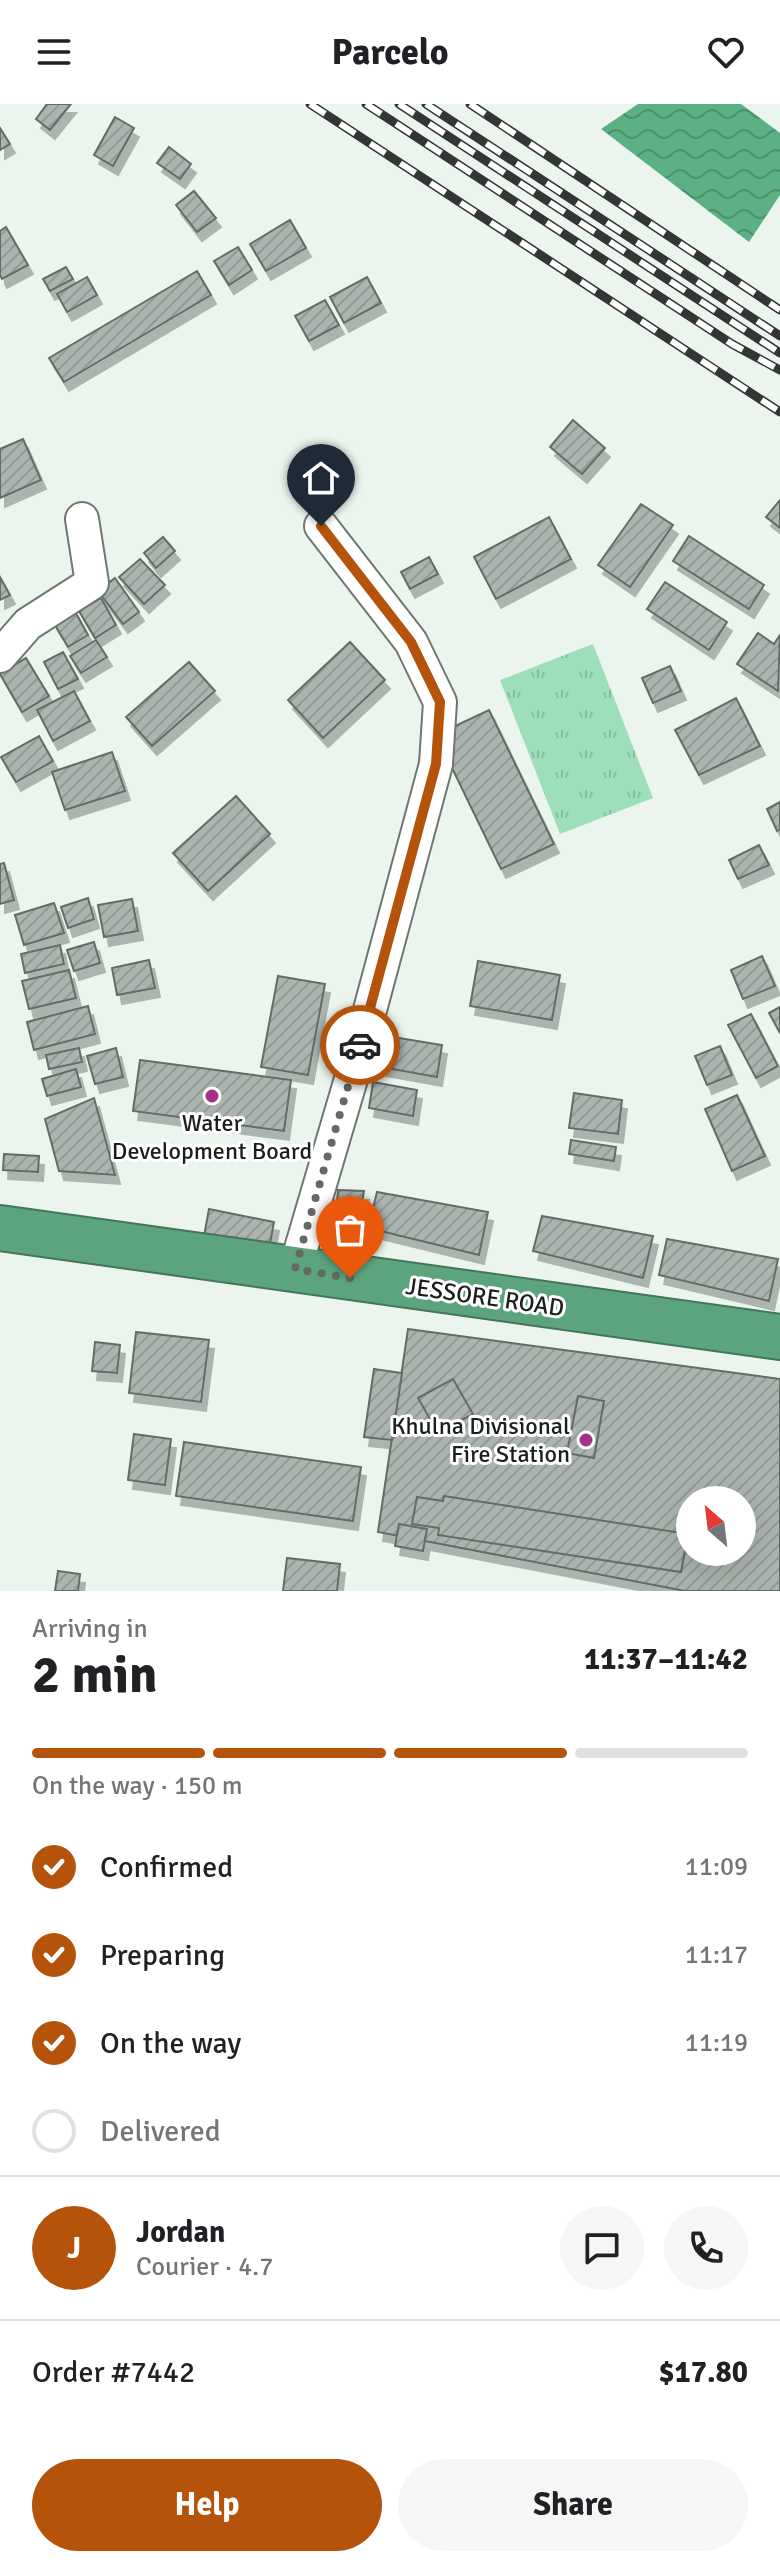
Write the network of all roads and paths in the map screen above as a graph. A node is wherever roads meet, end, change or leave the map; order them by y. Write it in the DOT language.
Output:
graph roads {
  1 [pos="82,519"];
  2 [pos="321,526"];
  3 [pos="0,656"];
  4 [pos="0,1228"];
  5 [pos="295,1269"];
  6 [pos="780,1337"];
  1 -- 3 [label="street"];
  2 -- 5 [label="street"];
  4 -- 5 [label="highway, JESSORE ROAD"];
  5 -- 6 [label="highway, JESSORE ROAD"];
}
